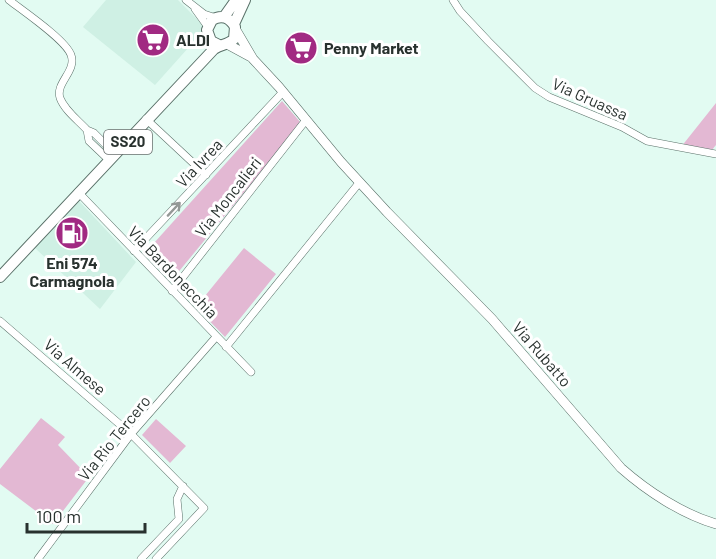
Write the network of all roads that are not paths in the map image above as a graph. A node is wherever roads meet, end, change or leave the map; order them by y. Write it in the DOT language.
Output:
graph roads {
  1 [pos="9,0"];
  2 [pos="186,0"];
  3 [pos="236,0"];
  4 [pos="245,0"];
  5 [pos="453,0"];
  6 [pos="194,7"];
  7 [pos="214,25"];
  8 [pos="235,27"];
  9 [pos="223,45"];
  10 [pos="253,59"];
  11 [pos="283,92"];
  12 [pos="146,119"];
  13 [pos="306,120"];
  14 [pos="716,154"];
  15 [pos="111,156"];
  16 [pos="206,175"];
  17 [pos="359,183"];
  18 [pos="78,192"];
  19 [pos="134,251"];
  20 [pos="0,277"];
  21 [pos="172,291"];
  22 [pos="0,321"];
  23 [pos="216,337"];
  24 [pos="226,346"];
  25 [pos="251,372"];
  26 [pos="132,434"];
  27 [pos="183,486"];
  28 [pos="716,524"];
  29 [pos="38,559"];
  30 [pos="141,559"];
  31 [pos="156,559"];
  1 -- 15 [label="street"];
  2 -- 6 [label="street"];
  3 -- 7 [label="main road, SS20"];
  4 -- 8 [label="main road, SS20"];
  5 -- 14 [label="street, Via Gruassa"];
  6 -- 7 [label="street"];
  6 -- 7 [label="street"];
  7 -- 8 [label="main road"];
  7 -- 9 [label="main road"];
  7 -- 12 [label="main road, SS20"];
  8 -- 9 [label="main road, SS20"];
  8 -- 10 [label="street"];
  9 -- 10 [label="street"];
  9 -- 12 [label="main road, SS20"];
  10 -- 11 [label="street, Via Rubatto"];
  11 -- 13 [label="street, Via Rubatto"];
  11 -- 16 [label="street, Via Ivrea"];
  12 -- 15 [label="main road, SS20"];
  12 -- 16 [label="street"];
  13 -- 17 [label="street, Via Rubatto"];
  13 -- 21 [label="street, Via Moncalieri"];
  15 -- 18 [label="main road, SS20"];
  19 -- 16 [label="street, Via Ivrea, one-way"];
  17 -- 24 [label="street"];
  17 -- 28 [label="street, Via Rubatto"];
  18 -- 19 [label="street, Via Bardonecchia"];
  18 -- 20 [label="main road, SS20"];
  19 -- 21 [label="street, Via Bardonecchia"];
  21 -- 23 [label="street, Via Bardonecchia"];
  22 -- 26 [label="street, Via Almese"];
  23 -- 24 [label="street, Via Bardonecchia"];
  23 -- 26 [label="street, Via Rio Tercero"];
  24 -- 25 [label="street, Via Bardonecchia"];
  26 -- 27 [label="street, Via Almese"];
  26 -- 29 [label="street, Via Rio Tercero"];
  27 -- 30 [label="street"];
  27 -- 31 [label="street, Via Almese"];
}
